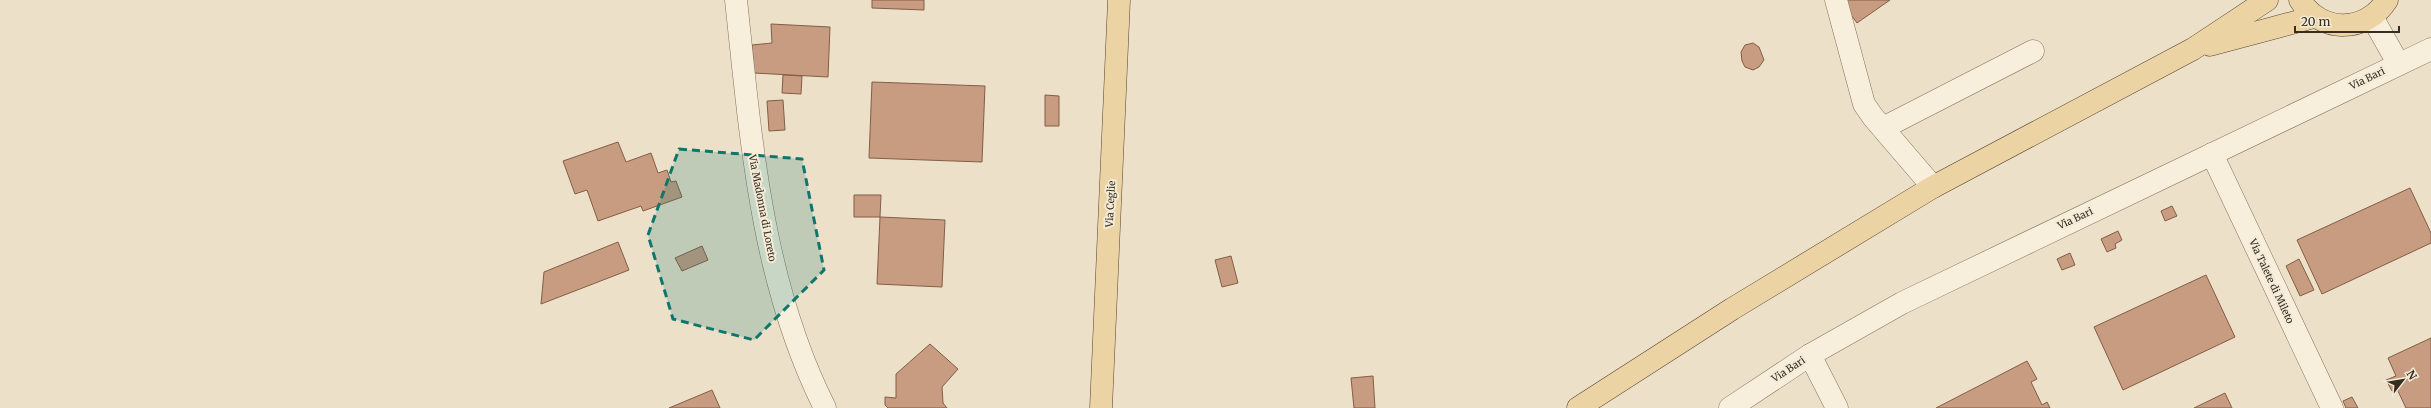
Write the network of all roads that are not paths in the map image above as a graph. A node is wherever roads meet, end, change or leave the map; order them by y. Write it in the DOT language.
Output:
graph roads {
  1 [pos="736,0"];
  2 [pos="1119,0"];
  3 [pos="1836,0"];
  4 [pos="2267,0"];
  5 [pos="2300,0"];
  6 [pos="2387,0"];
  7 [pos="2314,17"];
  8 [pos="2372,17"];
  9 [pos="2193,49"];
  10 [pos="2431,49"];
  11 [pos="2033,51"];
  12 [pos="2398,63"];
  13 [pos="1883,128"];
  14 [pos="2212,154"];
  15 [pos="1933,187"];
  16 [pos="1810,355"];
  17 [pos="1588,405"];
  18 [pos="825,408"];
  19 [pos="1101,408"];
  20 [pos="1730,408"];
  21 [pos="1837,408"];
  22 [pos="2332,408"];
  1 -- 18 [label="street, Via Madonna di Loreto"];
  2 -- 19 [label="main road, Via Ceglie"];
  3 -- 13 [label="street"];
  4 -- 9 [label="main road"];
  5 -- 7 [label="main road"];
  6 -- 8 [label="main road"];
  7 -- 8 [label="main road"];
  7 -- 9 [label="main road"];
  8 -- 12 [label="street"];
  9 -- 15 [label="main road"];
  10 -- 12 [label="street, Via Bari"];
  11 -- 13 [label="street"];
  12 -- 14 [label="street, Via Bari"];
  13 -- 15 [label="street"];
  14 -- 16 [label="street, Via Bari"];
  14 -- 22 [label="street, Via Talete di Mileto"];
  15 -- 17 [label="main road"];
  16 -- 20 [label="street, Via Bari"];
  16 -- 21 [label="street"];
}
